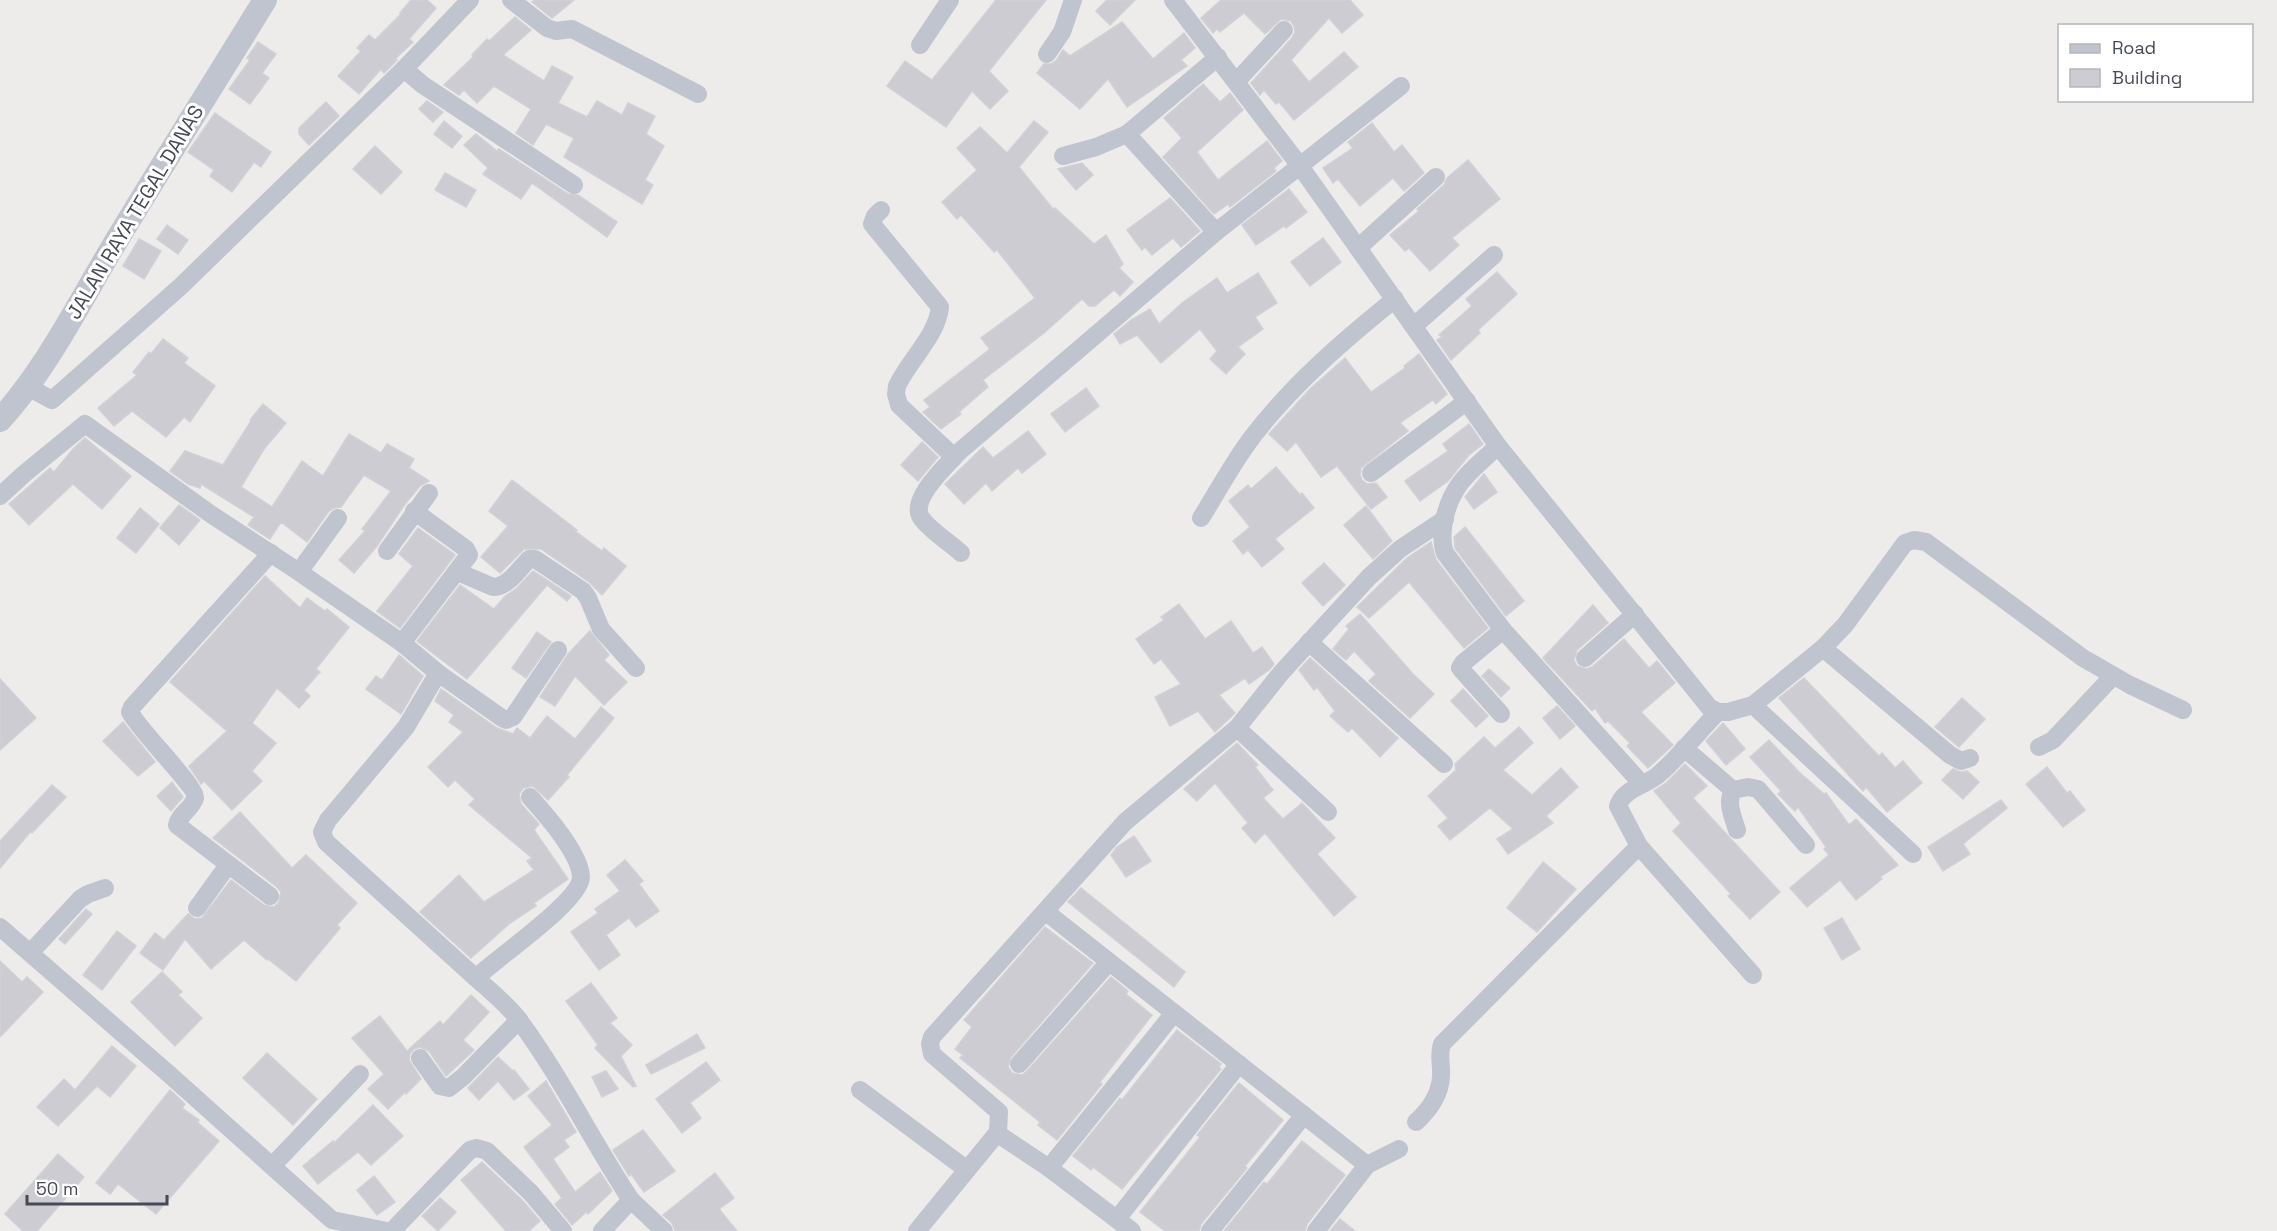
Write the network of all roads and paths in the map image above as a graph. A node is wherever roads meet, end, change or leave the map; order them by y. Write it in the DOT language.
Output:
graph roads {
  1 [pos="265,0"];
  2 [pos="470,0"];
  3 [pos="950,0"];
  4 [pos="1073,0"];
  5 [pos="1173,0"];
  6 [pos="516,4"];
  7 [pos="1284,30"];
  8 [pos="920,45"];
  9 [pos="1047,54"];
  10 [pos="1218,57"];
  11 [pos="413,77"];
  12 [pos="1236,82"];
  13 [pos="1401,86"];
  14 [pos="698,94"];
  15 [pos="1127,134"];
  16 [pos="1063,156"];
  17 [pos="1300,166"];
  18 [pos="1436,177"];
  19 [pos="574,185"];
  20 [pos="880,210"];
  21 [pos="1216,232"];
  22 [pos="1358,248"];
  23 [pos="1494,255"];
  24 [pos="1395,299"];
  25 [pos="1414,326"];
  26 [pos="28,387"];
  27 [pos="1467,400"];
  28 [pos="0,420"];
  29 [pos="1498,446"];
  30 [pos="954,457"];
  31 [pos="1371,473"];
  32 [pos="429,493"];
  33 [pos="0,496"];
  34 [pos="414,511"];
  35 [pos="1201,518"];
  36 [pos="338,519"];
  37 [pos="1445,519"];
  38 [pos="387,551"];
  39 [pos="271,553"];
  40 [pos="961,553"];
  41 [pos="299,572"];
  42 [pos="458,572"];
  43 [pos="1635,614"];
  44 [pos="1503,630"];
  45 [pos="1309,642"];
  46 [pos="402,643"];
  47 [pos="1823,648"];
  48 [pos="558,650"];
  49 [pos="1585,658"];
  50 [pos="636,668"];
  51 [pos="438,673"];
  52 [pos="2113,676"];
  53 [pos="1753,705"];
  54 [pos="2183,710"];
  55 [pos="1718,711"];
  56 [pos="1501,714"];
  57 [pos="1237,728"];
  58 [pos="2039,747"];
  59 [pos="1684,748"];
  60 [pos="1970,758"];
  61 [pos="1444,764"];
  62 [pos="1641,783"];
  63 [pos="1734,790"];
  64 [pos="530,797"];
  65 [pos="1328,812"];
  66 [pos="1737,830"];
  67 [pos="1806,845"];
  68 [pos="1639,846"];
  69 [pos="1913,854"];
  70 [pos="228,865"];
  71 [pos="105,888"];
  72 [pos="270,896"];
  73 [pos="196,908"];
  74 [pos="1046,912"];
  75 [pos="0,927"];
  76 [pos="30,953"];
  77 [pos="1108,962"];
  78 [pos="1753,975"];
  79 [pos="476,978"];
  80 [pos="1173,1013"];
  81 [pos="519,1020"];
  82 [pos="420,1058"];
  83 [pos="1019,1064"];
  84 [pos="1239,1064"];
  85 [pos="360,1074"];
  86 [pos="860,1090"];
  87 [pos="1304,1115"];
  88 [pos="1416,1122"];
  89 [pos="998,1132"];
  90 [pos="1399,1149"];
  91 [pos="1367,1165"];
  92 [pos="272,1166"];
  93 [pos="1048,1168"];
  94 [pos="966,1169"];
  95 [pos="631,1200"];
  96 [pos="1117,1219"];
  97 [pos="387,1231"];
  98 [pos="392,1231"];
  99 [pos="563,1231"];
  100 [pos="602,1231"];
  101 [pos="664,1231"];
  102 [pos="917,1231"];
  103 [pos="1132,1231"];
  104 [pos="1210,1231"];
  105 [pos="1316,1231"];
  1 -- 26 [label="street, JALAN RAYA TEGAL DANAS"];
  2 -- 11 [label="street"];
  3 -- 8 [label="street"];
  4 -- 9 [label="street"];
  5 -- 10 [label="street"];
  6 -- 14 [label="street"];
  7 -- 12 [label="street"];
  10 -- 12 [label="street"];
  10 -- 15 [label="street"];
  11 -- 19 [label="street"];
  11 -- 26 [label="street"];
  12 -- 17 [label="street"];
  13 -- 17 [label="street"];
  15 -- 16 [label="street"];
  15 -- 21 [label="street"];
  17 -- 21 [label="street"];
  17 -- 22 [label="street"];
  18 -- 22 [label="street"];
  20 -- 30 [label="street"];
  21 -- 30 [label="street"];
  22 -- 24 [label="street"];
  23 -- 25 [label="street"];
  24 -- 25 [label="street"];
  24 -- 35 [label="street"];
  25 -- 27 [label="street"];
  26 -- 28 [label="street, JALAN RAYA TEGAL DANAS"];
  27 -- 29 [label="street"];
  27 -- 31 [label="street"];
  29 -- 37 [label="street"];
  29 -- 43 [label="street"];
  30 -- 40 [label="street"];
  32 -- 34 [label="street"];
  33 -- 39 [label="street"];
  34 -- 38 [label="street"];
  34 -- 42 [label="street"];
  36 -- 41 [label="street"];
  37 -- 44 [label="street"];
  37 -- 45 [label="street"];
  39 -- 41 [label="street"];
  39 -- 70 [label="street"];
  41 -- 46 [label="street"];
  42 -- 46 [label="street"];
  42 -- 50 [label="street"];
  43 -- 49 [label="street"];
  43 -- 55 [label="street"];
  44 -- 56 [label="street"];
  44 -- 62 [label="street"];
  45 -- 57 [label="street"];
  45 -- 61 [label="street"];
  46 -- 51 [label="street"];
  47 -- 52 [label="street"];
  47 -- 53 [label="street"];
  47 -- 60 [label="street"];
  48 -- 51 [label="street"];
  51 -- 79 [label="street"];
  52 -- 54 [label="street"];
  52 -- 58 [label="street"];
  53 -- 55 [label="street"];
  53 -- 69 [label="street"];
  55 -- 59 [label="street"];
  57 -- 65 [label="street"];
  57 -- 74 [label="street"];
  59 -- 62 [label="street"];
  59 -- 63 [label="street"];
  62 -- 68 [label="street"];
  63 -- 66 [label="street"];
  63 -- 67 [label="street"];
  64 -- 79 [label="street"];
  68 -- 78 [label="street"];
  68 -- 88 [label="street"];
  70 -- 72 [label="street"];
  70 -- 73 [label="street"];
  71 -- 76 [label="street"];
  74 -- 77 [label="street"];
  74 -- 89 [label="street"];
  75 -- 76 [label="street"];
  76 -- 92 [label="street"];
  77 -- 80 [label="street"];
  77 -- 83 [label="street"];
  79 -- 81 [label="street"];
  80 -- 84 [label="street"];
  80 -- 93 [label="street"];
  81 -- 82 [label="street"];
  81 -- 95 [label="street"];
  84 -- 87 [label="street"];
  84 -- 96 [label="street"];
  85 -- 92 [label="street"];
  86 -- 94 [label="street"];
  87 -- 91 [label="street"];
  87 -- 104 [label="street"];
  89 -- 93 [label="street"];
  89 -- 94 [label="street"];
  90 -- 91 [label="street"];
  91 -- 105 [label="street"];
  92 -- 97 [label="street"];
  93 -- 96 [label="street"];
  94 -- 102 [label="street"];
  95 -- 100 [label="street"];
  95 -- 101 [label="street"];
  96 -- 103 [label="street"];
  98 -- 99 [label="street"];
}
